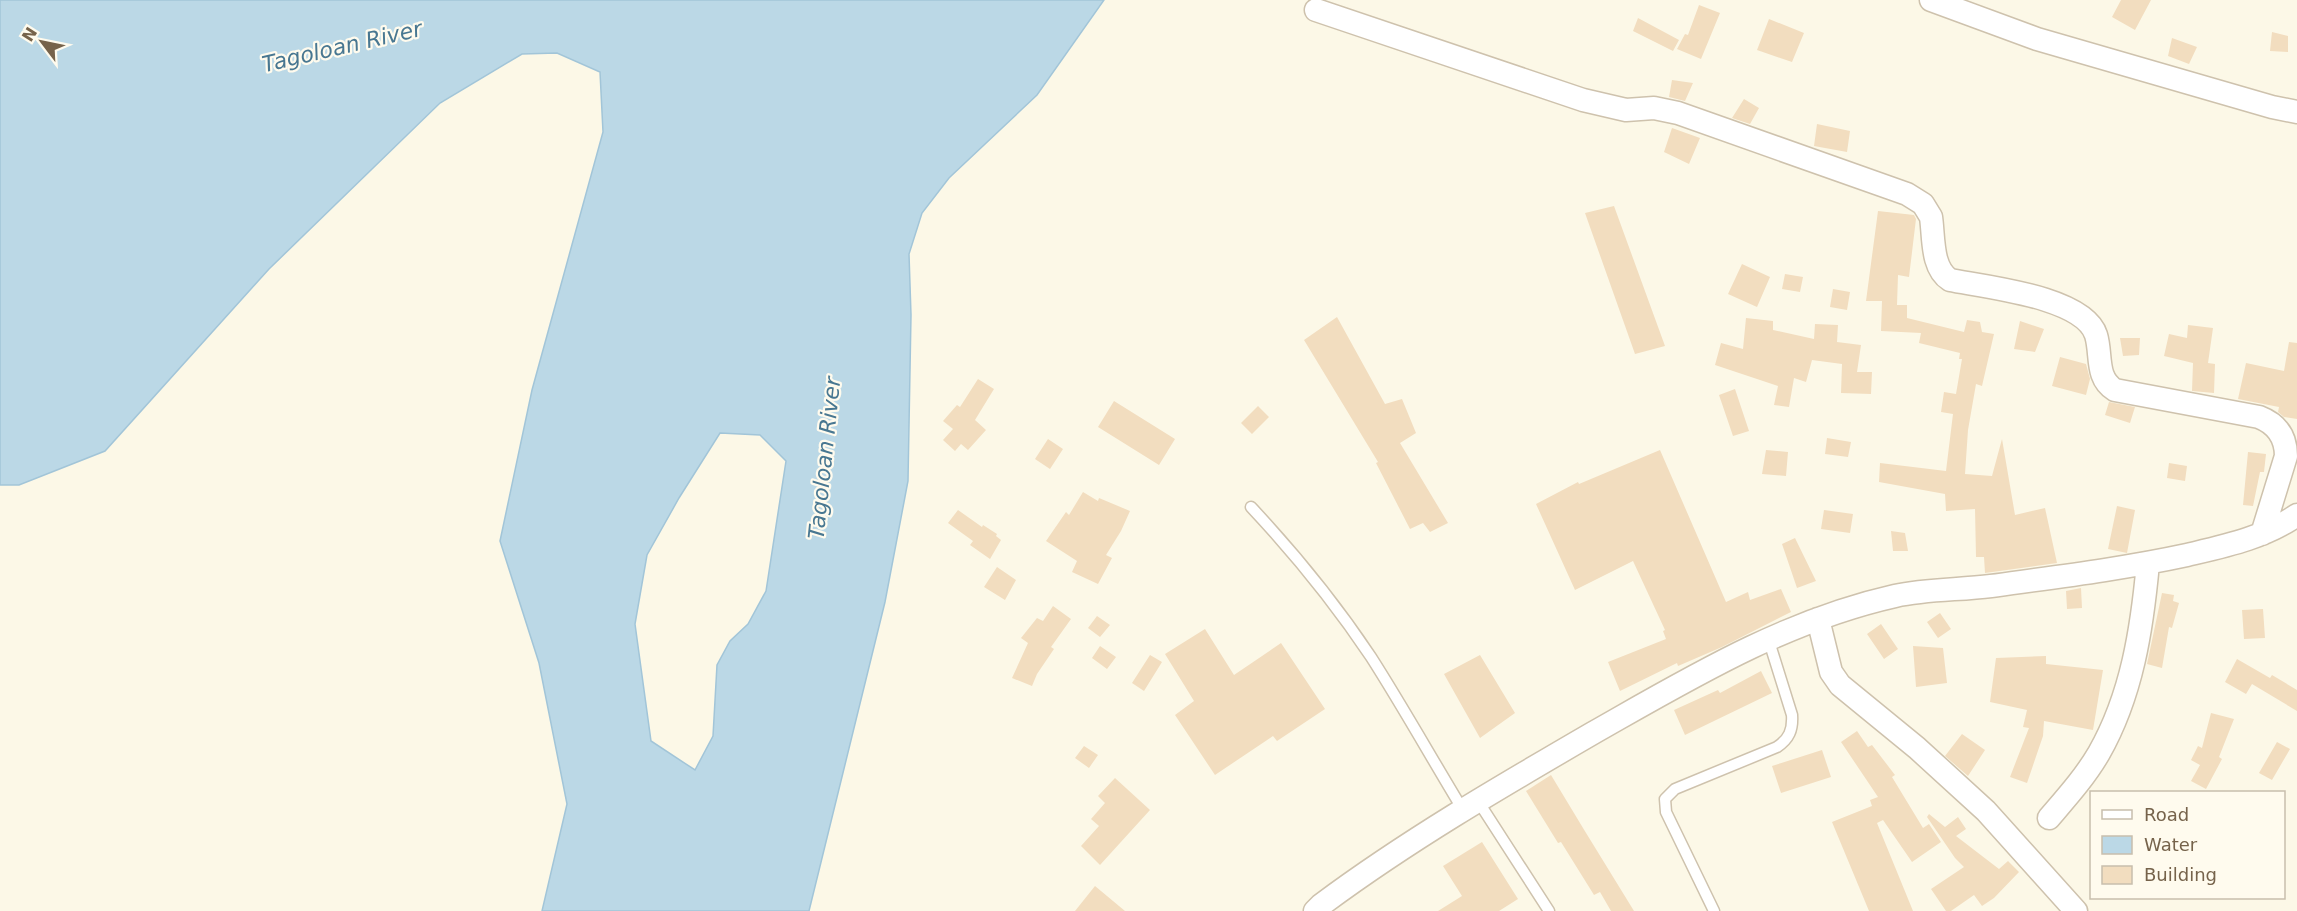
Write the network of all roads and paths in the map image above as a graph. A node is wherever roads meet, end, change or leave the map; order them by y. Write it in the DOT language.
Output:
graph roads {
  1 [pos="1931,0"];
  2 [pos="1316,10"];
  3 [pos="2297,112"];
  4 [pos="1251,507"];
  5 [pos="2297,515"];
  6 [pos="2262,534"];
  7 [pos="2148,563"];
  8 [pos="1818,619"];
  9 [pos="1768,638"];
  10 [pos="1471,805"];
  11 [pos="2049,818"];
  12 [pos="1323,909"];
  13 [pos="1549,911"];
  14 [pos="1714,911"];
  15 [pos="2076,911"];
  1 -- 3 [label="street"];
  2 -- 6 [label="street"];
  4 -- 10 [label="lane"];
  5 -- 6 [label="street"];
  6 -- 7 [label="street"];
  7 -- 8 [label="street"];
  7 -- 11 [label="street"];
  8 -- 9 [label="street"];
  8 -- 15 [label="street"];
  9 -- 10 [label="street"];
  9 -- 14 [label="lane"];
  10 -- 12 [label="street"];
  10 -- 13 [label="lane"];
}
